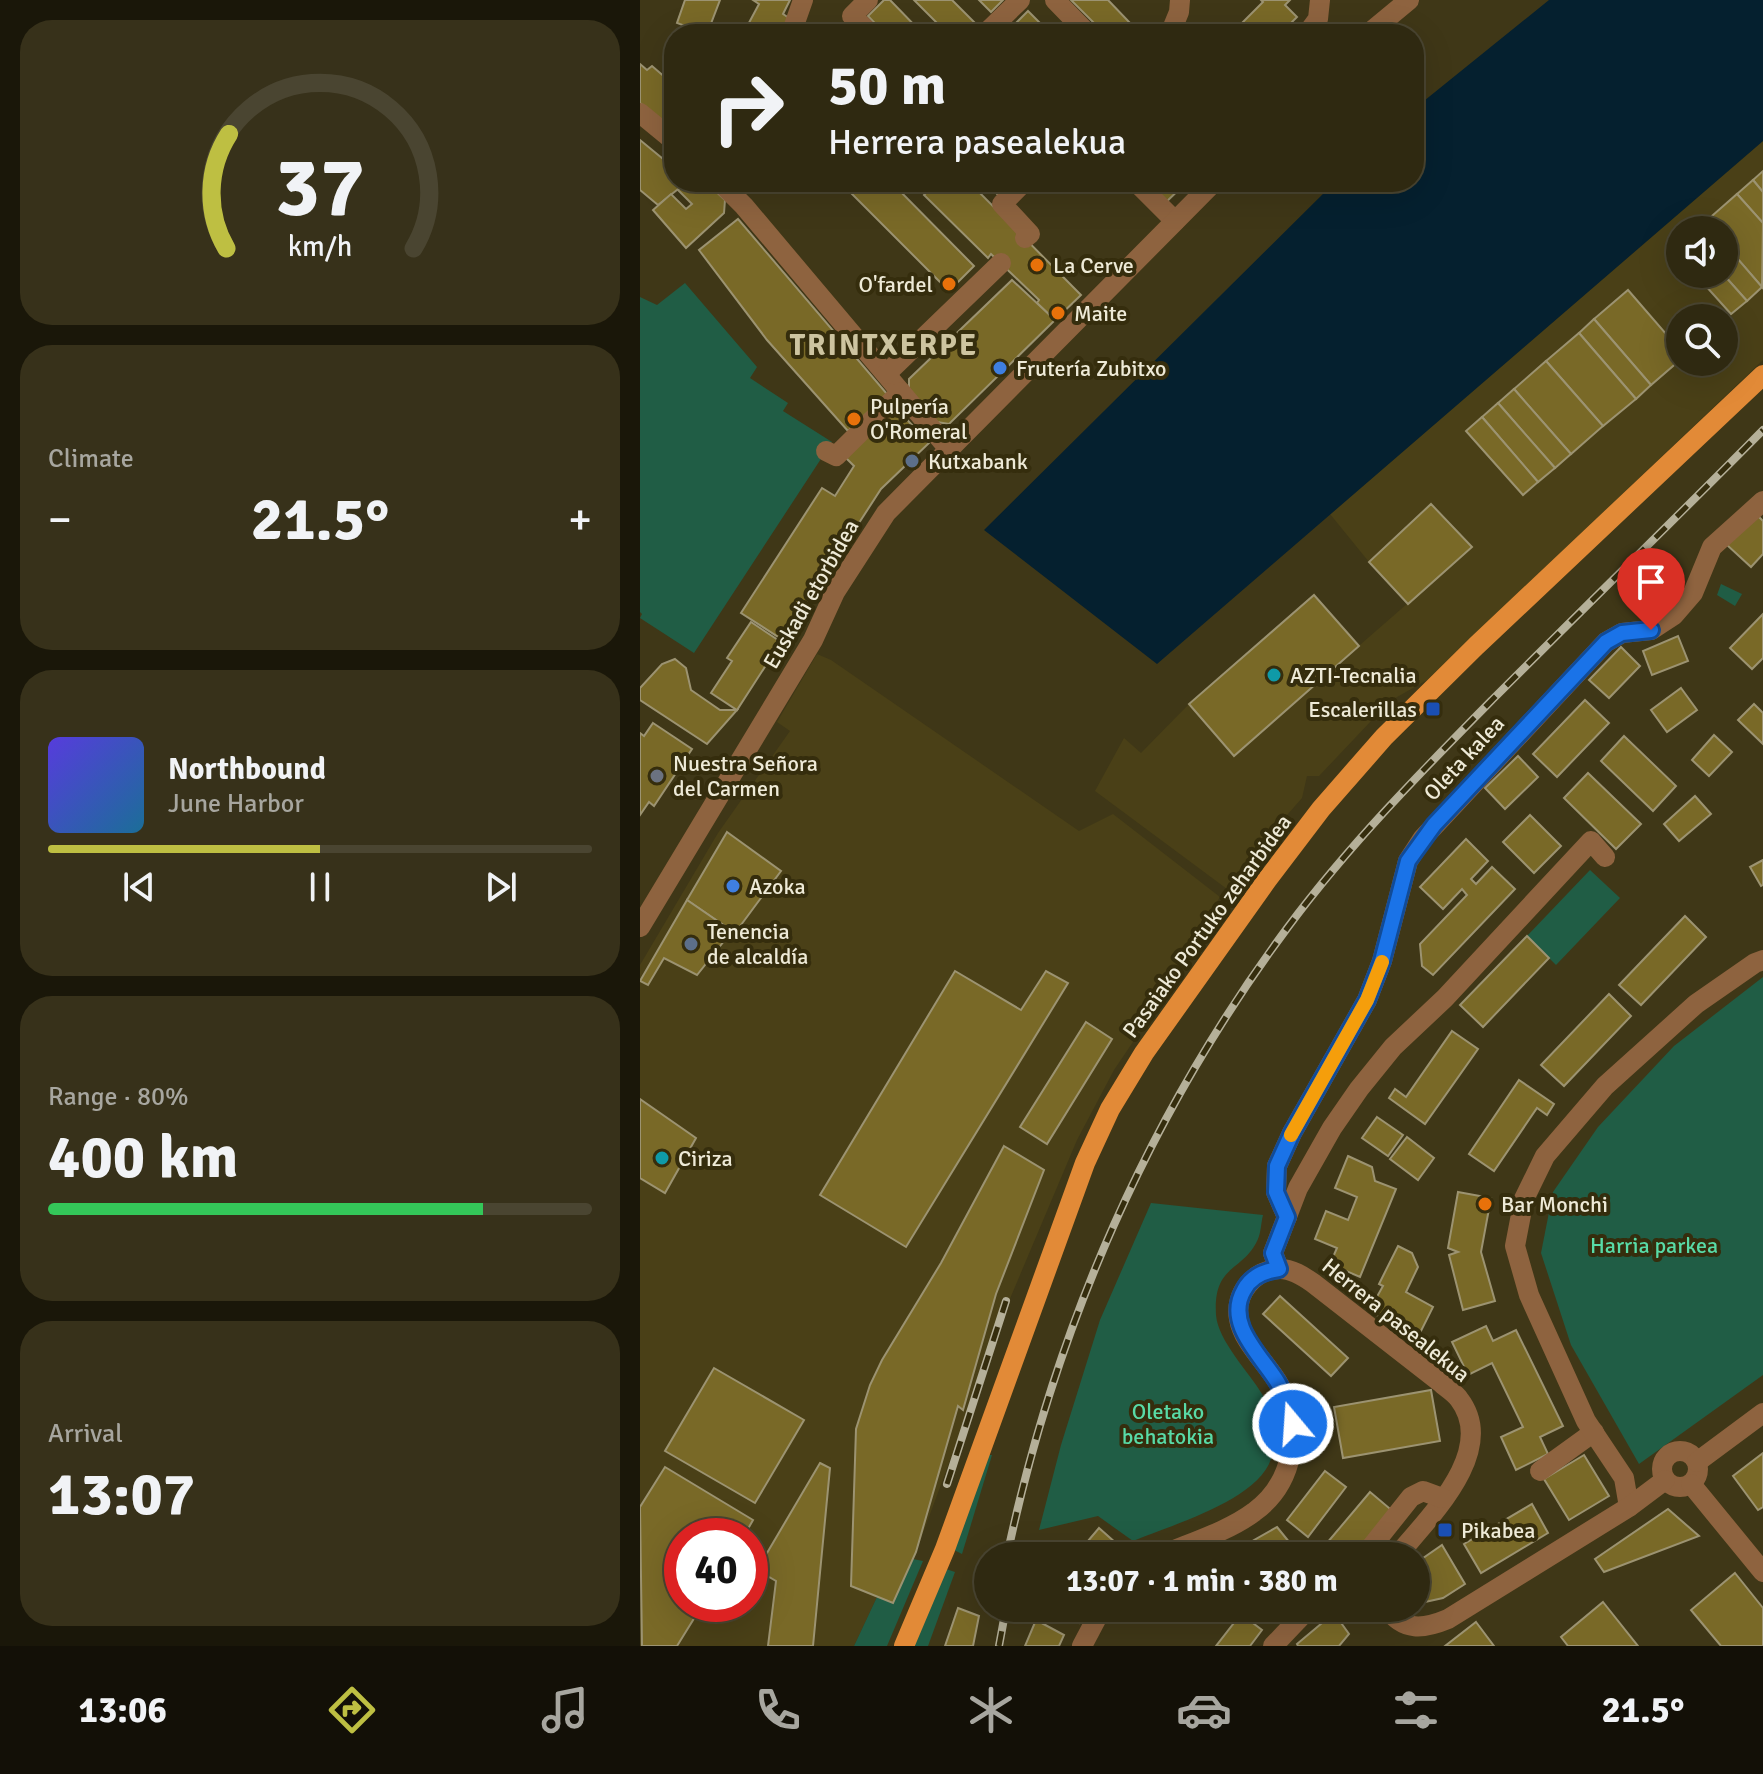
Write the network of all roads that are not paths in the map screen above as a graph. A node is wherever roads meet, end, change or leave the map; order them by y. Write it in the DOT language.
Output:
graph roads {
  1 [pos="803,0"];
  2 [pos="868,0"];
  3 [pos="1020,0"];
  4 [pos="1055,0"];
  5 [pos="1180,0"];
  6 [pos="1320,0"];
  7 [pos="1409,0"];
  8 [pos="795,24"];
  9 [pos="860,24"];
  10 [pos="995,24"];
  11 [pos="1078,24"];
  12 [pos="1174,24"];
  13 [pos="1314,24"];
  14 [pos="1380,24"];
  15 [pos="640,113"];
  16 [pos="664,133"];
  17 [pos="730,192"];
  18 [pos="1009,192"];
  19 [pos="1146,192"];
  20 [pos="1204,192"];
  21 [pos="1175,221"];
  22 [pos="1025,238"];
  23 [pos="1001,263"];
  24 [pos="886,374"];
  25 [pos="1763,375"];
  26 [pos="901,392"];
  27 [pos="948,448"];
  28 [pos="826,451"];
  29 [pos="1763,501"];
  30 [pos="1605,857"];
  31 [pos="640,927"];
  32 [pos="1763,960"];
  33 [pos="1287,1217"];
  34 [pos="1279,1269"];
  35 [pos="1763,1413"];
  36 [pos="1594,1432"];
  37 [pos="1697,1462"];
  38 [pos="1540,1471"];
  39 [pos="1664,1474"];
  40 [pos="1624,1478"];
  41 [pos="1691,1484"];
  42 [pos="1442,1498"];
  43 [pos="1629,1507"];
  44 [pos="1190,1542"];
  45 [pos="1375,1542"];
  46 [pos="1408,1542"];
  47 [pos="1763,1572"];
  48 [pos="1095,1622"];
  49 [pos="1296,1622"];
  50 [pos="1399,1622"];
  51 [pos="904,1646"];
  52 [pos="1082,1646"];
  53 [pos="1273,1646"];
  1 -- 8 [label="street"];
  2 -- 9 [label="street"];
  3 -- 10 [label="street"];
  4 -- 11 [label="street"];
  5 -- 12 [label="street"];
  6 -- 13 [label="street"];
  7 -- 14 [label="street"];
  15 -- 16 [label="street"];
  17 -- 24 [label="street"];
  18 -- 22 [label="street"];
  19 -- 21 [label="street"];
  20 -- 21 [label="street, Euskadi etorbidea"];
  21 -- 27 [label="street, Euskadi etorbidea"];
  23 -- 24 [label="street"];
  24 -- 26 [label="street"];
  25 -- 51 [label="main road, Pasaiako Portuko zeharbidea"];
  26 -- 27 [label="street"];
  26 -- 28 [label="street"];
  27 -- 31 [label="street, Euskadi etorbidea"];
  29 -- 33 [label="street, Oleta kalea"];
  30 -- 33 [label="street"];
  32 -- 36 [label="street"];
  33 -- 34 [label="street"];
  34 -- 42 [label="street, Herrera pasealekua"];
  34 -- 44 [label="street"];
  35 -- 37 [label="street"];
  36 -- 38 [label="street"];
  36 -- 40 [label="street"];
  37 -- 39 [label="street"];
  37 -- 41 [label="street"];
  39 -- 40 [label="street"];
  39 -- 41 [label="street"];
  39 -- 43 [label="street"];
  40 -- 43 [label="street"];
  41 -- 47 [label="street"];
  42 -- 45 [label="street"];
  42 -- 46 [label="street, Herrera pasealekua"];
  43 -- 50 [label="street"];
  48 -- 52 [label="street"];
  49 -- 53 [label="street"];
}
